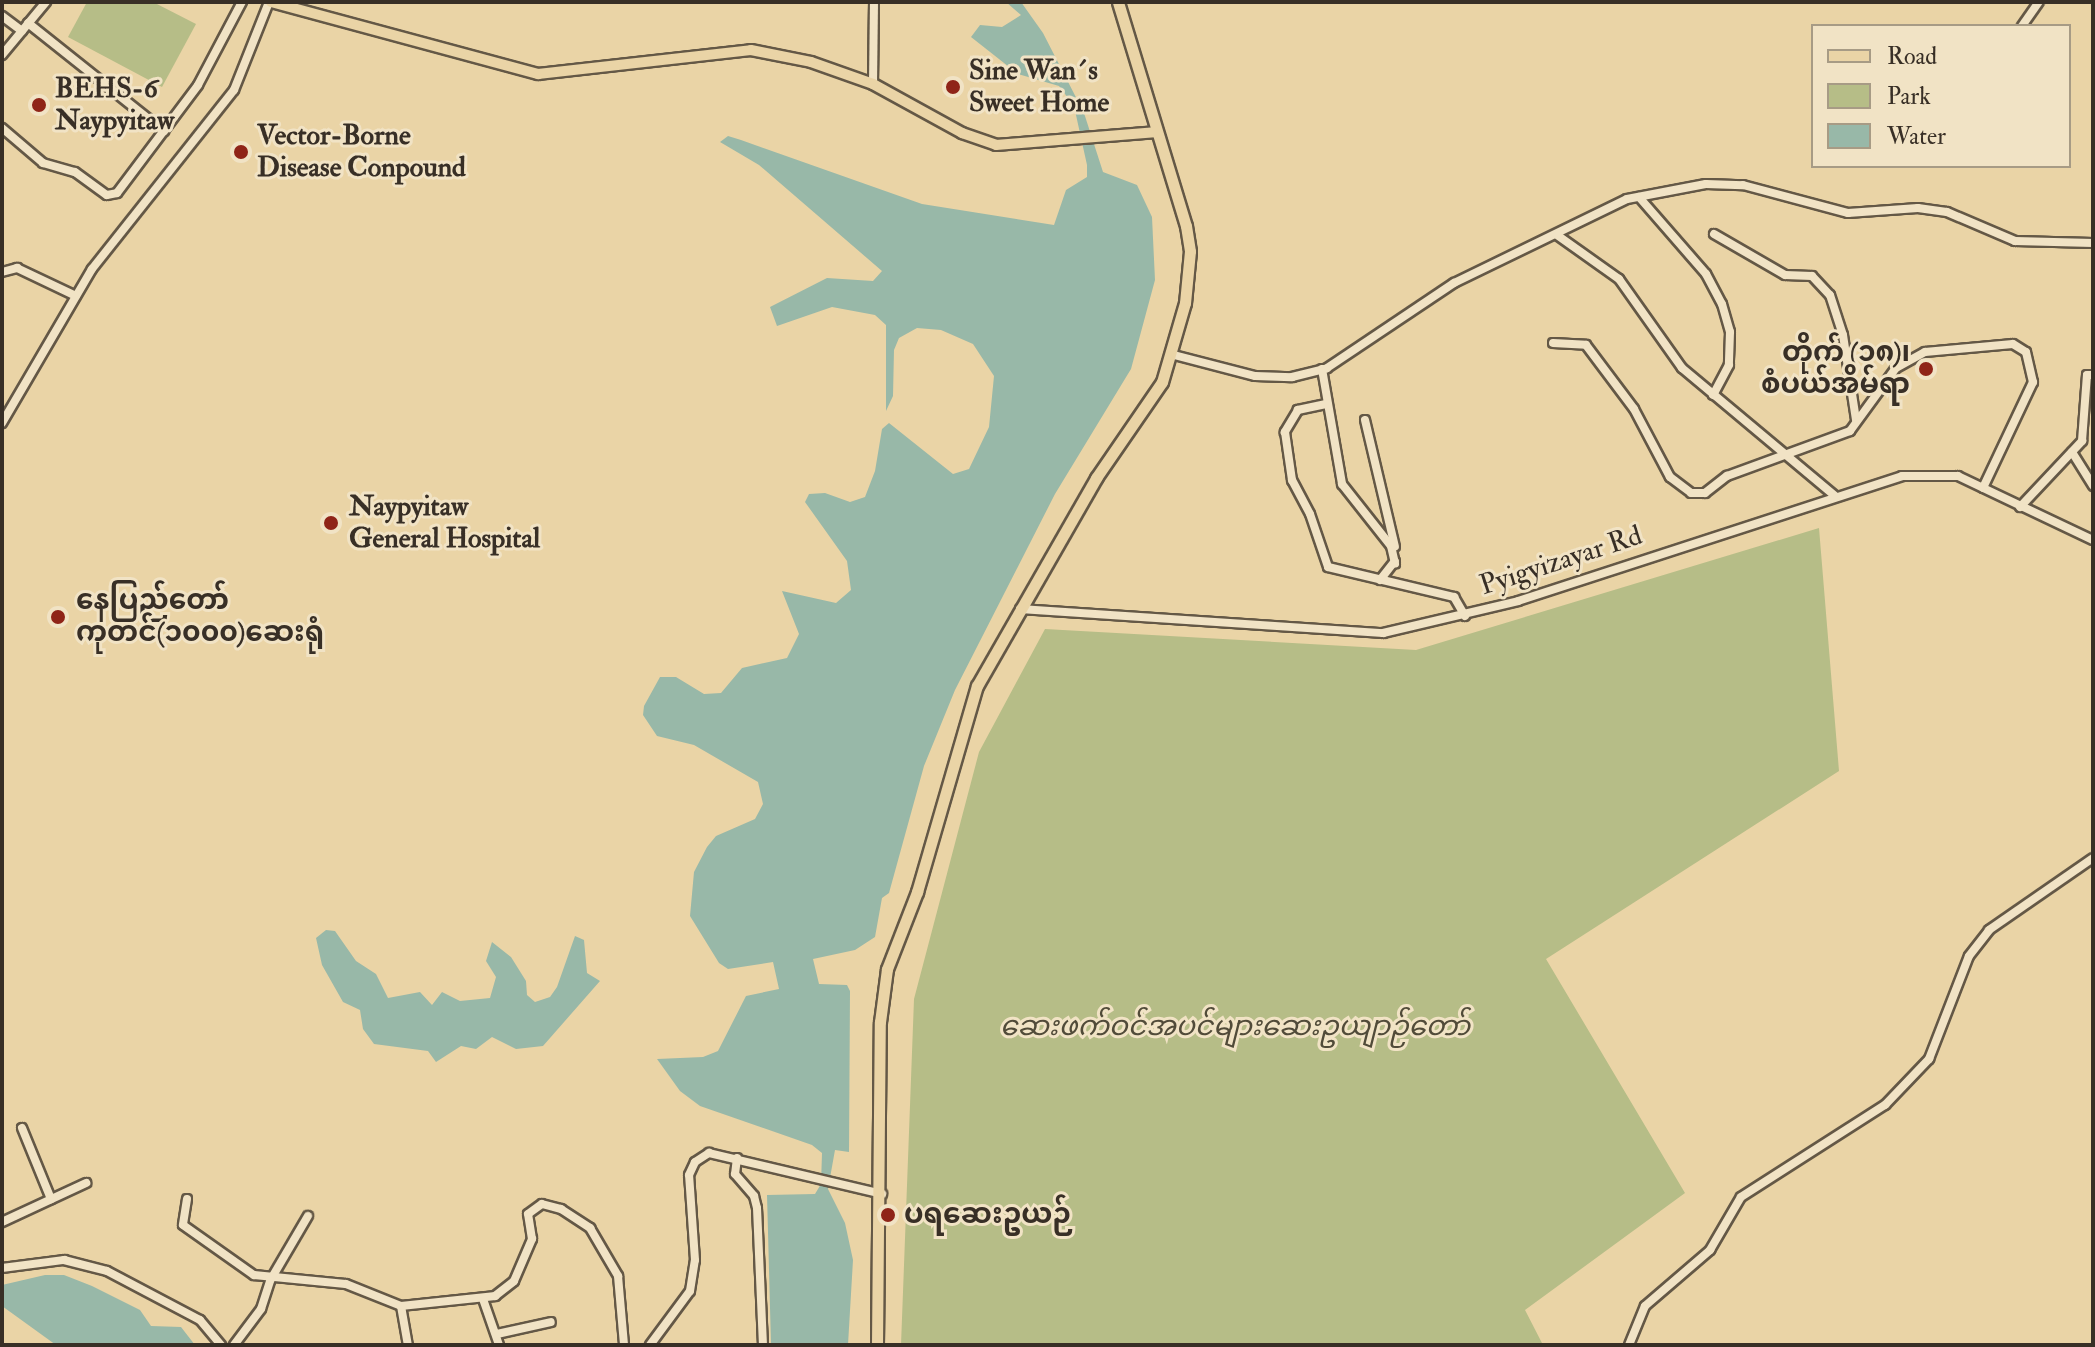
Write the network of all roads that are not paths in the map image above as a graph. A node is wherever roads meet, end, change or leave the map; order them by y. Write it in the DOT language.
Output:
graph roads {
  1 [pos="46,2"];
  2 [pos="242,2"];
  3 [pos="270,2"];
  4 [pos="874,2"];
  5 [pos="1118,2"];
  6 [pos="2039,2"];
  7 [pos="2,16"];
  8 [pos="2023,24"];
  9 [pos="25,27"];
  10 [pos="2,55"];
  11 [pos="873,84"];
  12 [pos="2,128"];
  13 [pos="164,131"];
  14 [pos="1157,132"];
  15 [pos="1639,197"];
  16 [pos="1714,234"];
  17 [pos="1557,235"];
  18 [pos="2093,243"];
  19 [pos="2,272"];
  20 [pos="76,296"];
  21 [pos="1553,343"];
  22 [pos="1174,355"];
  23 [pos="1322,369"];
  24 [pos="2093,375"];
  25 [pos="1713,395"];
  26 [pos="1326,404"];
  27 [pos="1365,420"];
  28 [pos="1856,420"];
  29 [pos="2,423"];
  30 [pos="2072,452"];
  31 [pos="1788,454"];
  32 [pos="2093,486"];
  33 [pos="1983,488"];
  34 [pos="1835,496"];
  35 [pos="2020,507"];
  36 [pos="2093,540"];
  37 [pos="1395,564"];
  38 [pos="1380,580"];
  39 [pos="1020,609"];
  40 [pos="1465,616"];
  41 [pos="2093,858"];
  42 [pos="22,1128"];
  43 [pos="737,1158"];
  44 [pos="86,1183"];
  45 [pos="882,1194"];
  46 [pos="51,1199"];
  47 [pos="187,1199"];
  48 [pos="308,1216"];
  49 [pos="2,1222"];
  50 [pos="2,1265"];
  51 [pos="271,1279"];
  52 [pos="483,1299"];
  53 [pos="401,1306"];
  54 [pos="551,1322"];
  55 [pos="497,1334"];
  56 [pos="221,1345"];
  57 [pos="234,1345"];
  58 [pos="408,1345"];
  59 [pos="499,1345"];
  60 [pos="624,1345"];
  61 [pos="650,1345"];
  62 [pos="763,1345"];
  63 [pos="877,1345"];
  64 [pos="1629,1345"];
  1 -- 9 [label="street"];
  2 -- 13 [label="street"];
  3 -- 11 [label="main road"];
  3 -- 20 [label="street"];
  4 -- 11 [label="street"];
  5 -- 14 [label="highway"];
  6 -- 8 [label="street"];
  7 -- 9 [label="street"];
  9 -- 10 [label="street"];
  9 -- 13 [label="street"];
  11 -- 14 [label="main road"];
  12 -- 13 [label="street"];
  14 -- 22 [label="highway"];
  15 -- 17 [label="street"];
  15 -- 18 [label="street"];
  15 -- 25 [label="street"];
  16 -- 28 [label="street"];
  17 -- 23 [label="street"];
  17 -- 25 [label="street"];
  19 -- 20 [label="street"];
  20 -- 29 [label="street"];
  21 -- 31 [label="street"];
  22 -- 23 [label="street"];
  22 -- 39 [label="highway"];
  23 -- 26 [label="street"];
  24 -- 30 [label="street"];
  25 -- 31 [label="street"];
  26 -- 37 [label="street"];
  26 -- 38 [label="street"];
  27 -- 37 [label="street"];
  28 -- 31 [label="street"];
  28 -- 33 [label="street"];
  30 -- 32 [label="street"];
  30 -- 35 [label="street"];
  31 -- 34 [label="street"];
  33 -- 34 [label="street, Pyigyizayar Rd"];
  33 -- 35 [label="street, Pyigyizayar Rd"];
  34 -- 40 [label="street, Pyigyizayar Rd"];
  35 -- 36 [label="street, Pyigyizayar Rd"];
  37 -- 38 [label="street"];
  38 -- 40 [label="street"];
  39 -- 40 [label="street, Pyigyizayar Rd"];
  39 -- 45 [label="highway"];
  41 -- 64 [label="street"];
  42 -- 46 [label="street"];
  43 -- 45 [label="street"];
  43 -- 61 [label="street"];
  43 -- 62 [label="street"];
  44 -- 46 [label="street"];
  45 -- 63 [label="highway"];
  46 -- 49 [label="street"];
  47 -- 51 [label="street"];
  48 -- 51 [label="street"];
  50 -- 56 [label="street"];
  51 -- 53 [label="street"];
  51 -- 57 [label="street"];
  52 -- 53 [label="street"];
  52 -- 55 [label="street"];
  52 -- 60 [label="street"];
  53 -- 58 [label="street"];
  54 -- 55 [label="street"];
  55 -- 59 [label="street"];
}
